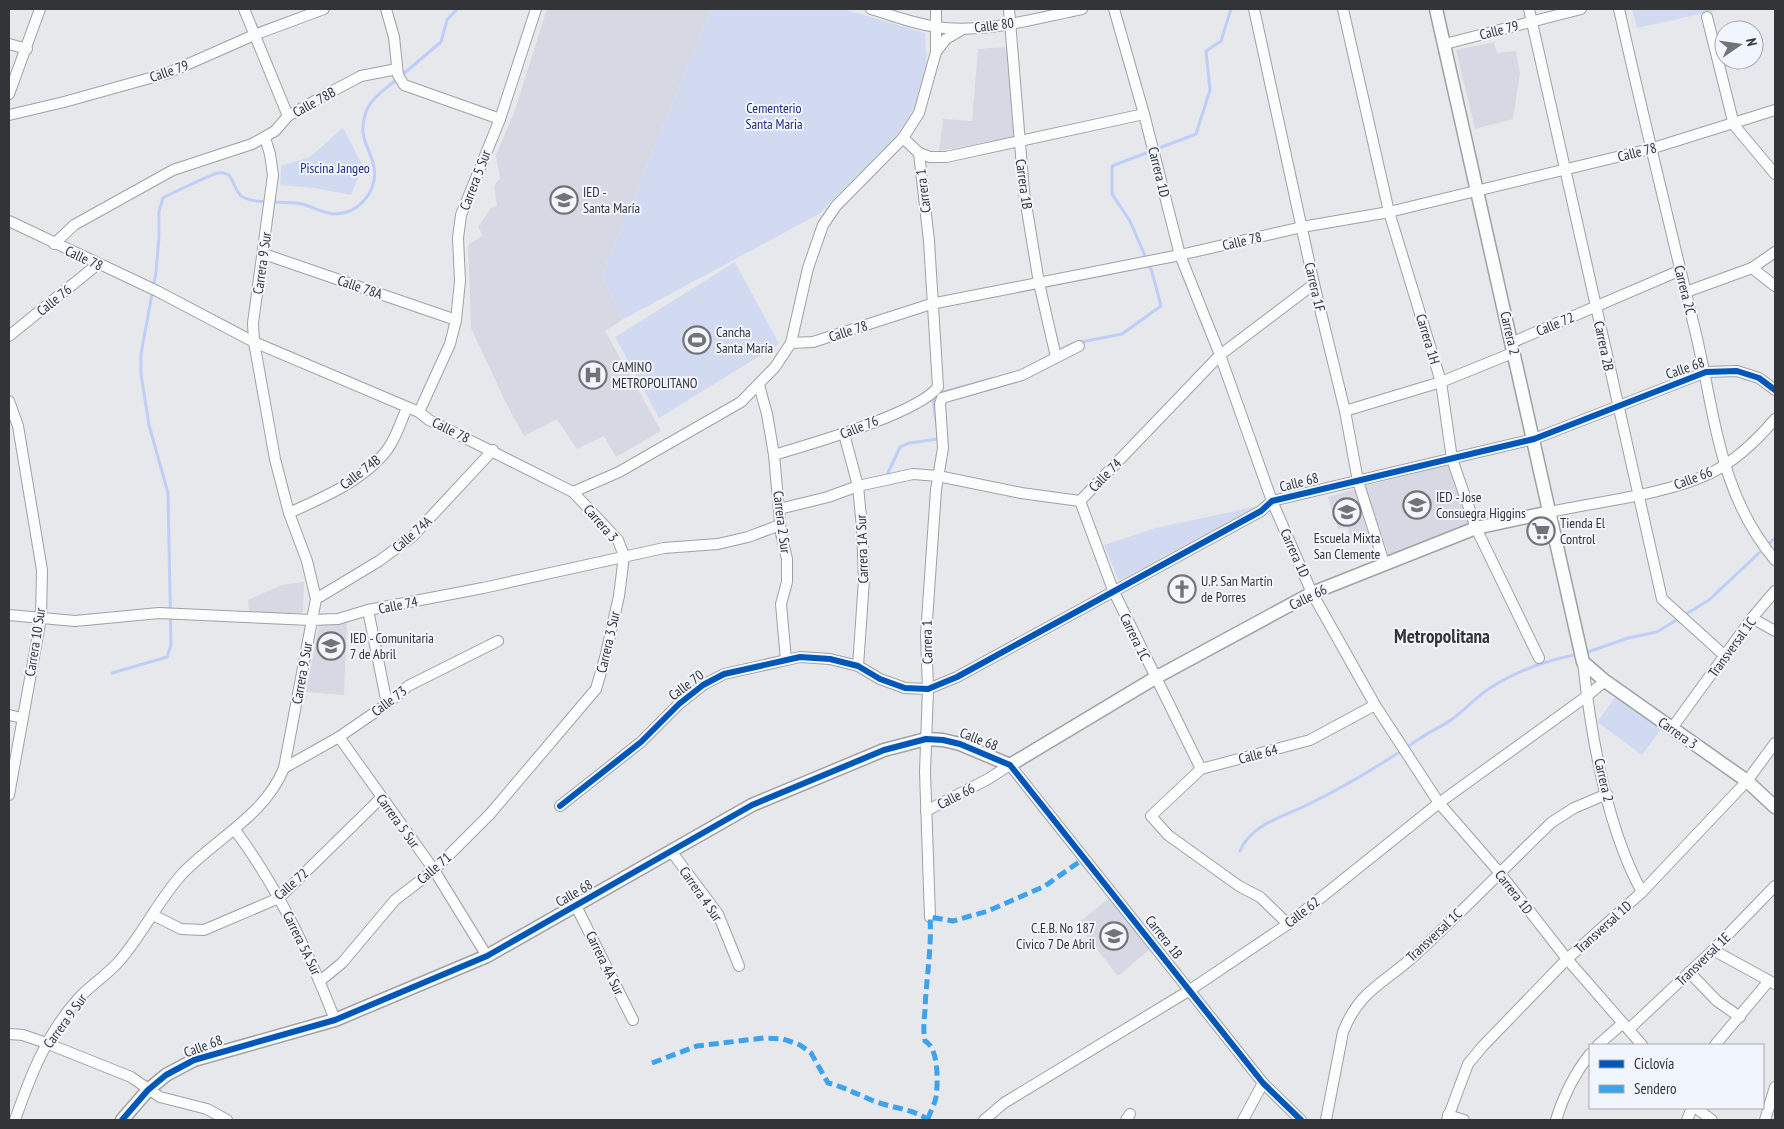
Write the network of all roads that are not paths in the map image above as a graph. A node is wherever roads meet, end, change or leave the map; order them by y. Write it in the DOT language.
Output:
graph roads {
  1 [pos="40,9"];
  2 [pos="244,9"];
  3 [pos="324,9"];
  4 [pos="386,9"];
  5 [pos="536,9"];
  6 [pos="871,9"];
  7 [pos="936,9"];
  8 [pos="1009,9"];
  9 [pos="1082,9"];
  10 [pos="1114,9"];
  11 [pos="1254,9"];
  12 [pos="1343,9"];
  13 [pos="1436,9"];
  14 [pos="1529,9"];
  15 [pos="1581,9"];
  16 [pos="1619,9"];
  17 [pos="1707,17"];
  18 [pos="1532,22"];
  19 [pos="1011,24"];
  20 [pos="934,26"];
  21 [pos="964,29"];
  22 [pos="254,35"];
  23 [pos="9,44"];
  24 [pos="1445,44"];
  25 [pos="27,49"];
  26 [pos="936,52"];
  27 [pos="398,75"];
  28 [pos="9,94"];
  29 [pos="1775,110"];
  30 [pos="1144,114"];
  31 [pos="9,115"];
  32 [pos="288,116"];
  33 [pos="500,118"];
  34 [pos="1734,125"];
  35 [pos="265,138"];
  36 [pos="903,138"];
  37 [pos="1018,142"];
  38 [pos="1650,149"];
  39 [pos="919,154"];
  40 [pos="1564,169"];
  41 [pos="1775,174"];
  42 [pos="1477,189"];
  43 [pos="1388,212"];
  44 [pos="9,221"];
  45 [pos="1302,227"];
  46 [pos="54,244"];
  47 [pos="1775,252"];
  48 [pos="264,254"];
  49 [pos="1180,255"];
  50 [pos="98,264"];
  51 [pos="1752,268"];
  52 [pos="1680,270"];
  53 [pos="1039,283"];
  54 [pos="1314,284"];
  55 [pos="1775,286"];
  56 [pos="1686,292"];
  57 [pos="931,304"];
  58 [pos="1595,308"];
  59 [pos="456,320"];
  60 [pos="9,336"];
  61 [pos="254,342"];
  62 [pos="791,343"];
  63 [pos="1079,346"];
  64 [pos="1514,347"];
  65 [pos="1055,353"];
  66 [pos="1220,355"];
  67 [pos="1706,372"];
  68 [pos="1441,382"];
  69 [pos="759,385"];
  70 [pos="938,387"];
  71 [pos="1775,390"];
  72 [pos="9,401"];
  73 [pos="407,408"];
  74 [pos="1617,408"];
  75 [pos="1345,411"];
  76 [pos="419,412"];
  77 [pos="1775,419"];
  78 [pos="844,434"];
  79 [pos="1534,439"];
  80 [pos="493,450"];
  81 [pos="774,456"];
  82 [pos="1452,459"];
  83 [pos="1724,465"];
  84 [pos="938,476"];
  85 [pos="1358,480"];
  86 [pos="858,486"];
  87 [pos="573,492"];
  88 [pos="1639,494"];
  89 [pos="1080,501"];
  90 [pos="1272,502"];
  91 [pos="779,509"];
  92 [pos="1550,512"];
  93 [pos="289,513"];
  94 [pos="780,525"];
  95 [pos="1476,528"];
  96 [pos="624,556"];
  97 [pos="1772,556"];
  98 [pos="1384,563"];
  99 [pos="1113,590"];
  100 [pos="1775,591"];
  101 [pos="1312,593"];
  102 [pos="316,599"];
  103 [pos="368,610"];
  104 [pos="9,614"];
  105 [pos="41,618"];
  106 [pos="1752,618"];
  107 [pos="311,620"];
  108 [pos="1775,630"];
  109 [pos="498,641"];
  110 [pos="1582,656"];
  111 [pos="1725,656"];
  112 [pos="1539,658"];
  113 [pos="786,660"];
  114 [pos="858,666"];
  115 [pos="1155,678"];
  116 [pos="1611,685"];
  117 [pos="928,689"];
  118 [pos="1587,696"];
  119 [pos="387,704"];
  120 [pos="1375,705"];
  121 [pos="9,715"];
  122 [pos="22,718"];
  123 [pos="570,718"];
  124 [pos="1672,728"];
  125 [pos="339,737"];
  126 [pos="926,739"];
  127 [pos="1775,743"];
  128 [pos="1010,764"];
  129 [pos="284,768"];
  130 [pos="1201,769"];
  131 [pos="1747,781"];
  132 [pos="1607,794"];
  133 [pos="9,795"];
  134 [pos="381,798"];
  135 [pos="1439,803"];
  136 [pos="560,806"];
  137 [pos="1775,806"];
  138 [pos="926,811"];
  139 [pos="235,830"];
  140 [pos="670,851"];
  141 [pos="434,870"];
  142 [pos="1499,872"];
  143 [pos="1775,886"];
  144 [pos="1642,892"];
  145 [pos="279,898"];
  146 [pos="576,906"];
  147 [pos="153,915"];
  148 [pos="930,917"];
  149 [pos="1288,924"];
  150 [pos="1713,950"];
  151 [pos="487,956"];
  152 [pos="1567,959"];
  153 [pos="739,966"];
  154 [pos="1690,972"];
  155 [pos="320,981"];
  156 [pos="1772,983"];
  157 [pos="1190,990"];
  158 [pos="1740,1017"];
  159 [pos="335,1020"];
  160 [pos="633,1020"];
  161 [pos="1626,1026"];
  162 [pos="9,1034"];
  163 [pos="46,1043"];
  164 [pos="1599,1044"];
  165 [pos="1641,1044"];
  166 [pos="1716,1044"];
  167 [pos="1589,1055"];
  168 [pos="1262,1083"];
  169 [pos="1775,1087"];
  170 [pos="148,1090"];
  171 [pos="1693,1109"];
  172 [pos="1696,1109"];
  173 [pos="1447,1118"];
  174 [pos="15,1120"];
  175 [pos="122,1120"];
  176 [pos="227,1120"];
  177 [pos="984,1120"];
  178 [pos="1243,1120"];
  179 [pos="1301,1120"];
  180 [pos="1326,1120"];
  181 [pos="1464,1120"];
  182 [pos="1556,1120"];
  183 [pos="1686,1120"];
  184 [pos="1712,1120"];
  185 [pos="1765,1120"];
  1 -- 25 [label="street"];
  2 -- 22 [label="street"];
  3 -- 22 [label="street, Calle 79"];
  4 -- 27 [label="street"];
  5 -- 33 [label="street, Carrera 5 Sur"];
  6 -- 20 [label="street, Calle 80"];
  7 -- 20 [label="street"];
  8 -- 19 [label="street, Carrera 1B"];
  9 -- 19 [label="street, Calle 80"];
  10 -- 30 [label="street, Carrera 1D"];
  11 -- 45 [label="street, Carrera 1F"];
  12 -- 43 [label="street, Carrera 1H"];
  13 -- 24 [label="street, Carrera 2"];
  14 -- 18 [label="street, Carrera 2B"];
  15 -- 18 [label="street, Calle 79"];
  16 -- 38 [label="street, Carrera 2C"];
  17 -- 34 [label="street"];
  18 -- 24 [label="street, Calle 79"];
  18 -- 40 [label="street, Carrera 2B"];
  19 -- 21 [label="street, Calle 80"];
  19 -- 37 [label="street, Carrera 1B"];
  20 -- 21 [label="street, Calle 80"];
  20 -- 26 [label="street"];
  21 -- 26 [label="street, Calle 80"];
  22 -- 31 [label="street, Calle 79"];
  22 -- 32 [label="street"];
  23 -- 25 [label="street"];
  24 -- 42 [label="street, Carrera 2"];
  25 -- 28 [label="street"];
  26 -- 36 [label="street"];
  27 -- 32 [label="street, Calle 78B"];
  27 -- 33 [label="street"];
  29 -- 34 [label="street, Calle 78"];
  30 -- 37 [label="street"];
  30 -- 49 [label="street, Carrera 1D"];
  32 -- 35 [label="street, Calle 78B"];
  33 -- 59 [label="street, Carrera 5 Sur"];
  34 -- 38 [label="street, Calle 78"];
  34 -- 41 [label="street"];
  35 -- 46 [label="street, Calle 78B"];
  35 -- 48 [label="street, Carrera 9 Sur"];
  36 -- 39 [label="street, Carrera 1"];
  36 -- 62 [label="street"];
  37 -- 39 [label="street"];
  37 -- 53 [label="street, Carrera 1B"];
  38 -- 40 [label="street, Calle 78"];
  38 -- 52 [label="street, Carrera 2C"];
  39 -- 57 [label="street, Carrera 1"];
  40 -- 42 [label="street, Calle 78"];
  40 -- 58 [label="street, Carrera 2B"];
  42 -- 43 [label="street, Calle 78"];
  42 -- 64 [label="street, Carrera 2"];
  43 -- 45 [label="street, Calle 78"];
  43 -- 68 [label="street, Carrera 1H"];
  44 -- 46 [label="street, Calle 78"];
  45 -- 49 [label="street, Calle 78"];
  45 -- 54 [label="street, Carrera 1F"];
  46 -- 50 [label="street, Calle 78"];
  47 -- 51 [label="street"];
  48 -- 59 [label="street, Calle 78A"];
  48 -- 61 [label="street, Carrera 9 Sur"];
  49 -- 53 [label="street, Calle 78"];
  49 -- 66 [label="street, Carrera 1D"];
  50 -- 60 [label="street, Calle 76"];
  50 -- 61 [label="street, Calle 78"];
  51 -- 55 [label="street"];
  51 -- 56 [label="street"];
  52 -- 56 [label="street, Carrera 2C"];
  52 -- 58 [label="street, Calle 72"];
  53 -- 57 [label="street, Calle 78"];
  53 -- 65 [label="street, Carrera 1B"];
  54 -- 66 [label="street, Calle 74"];
  54 -- 75 [label="street, Carrera 1F"];
  56 -- 67 [label="street, Carrera 2C"];
  57 -- 62 [label="street, Calle 78"];
  57 -- 70 [label="street, Carrera 1"];
  58 -- 64 [label="street, Calle 72"];
  58 -- 74 [label="street, Carrera 2B"];
  59 -- 76 [label="street, Carrera 5 Sur"];
  61 -- 73 [label="street, Calle 78"];
  61 -- 93 [label="street, Carrera 9 Sur"];
  62 -- 69 [label="street"];
  63 -- 65 [label="street"];
  64 -- 68 [label="street, Calle 72"];
  64 -- 79 [label="street, Carrera 2"];
  65 -- 84 [label="street, Carrera 1"];
  66 -- 89 [label="street, Calle 74"];
  66 -- 90 [label="street, Carrera 1D"];
  67 -- 71 [label="street, Calle 68"];
  67 -- 74 [label="street, Calle 68"];
  67 -- 83 [label="street, Carrera 2C"];
  68 -- 75 [label="street, Calle 72"];
  68 -- 82 [label="street, Carrera 1H"];
  69 -- 81 [label="street, Carrera 2 Sur"];
  69 -- 87 [label="street"];
  70 -- 78 [label="street, Calle 76"];
  72 -- 105 [label="street, Carrera 10 Sur"];
  73 -- 76 [label="street, Calle 78"];
  73 -- 93 [label="street, Calle 74B"];
  74 -- 79 [label="street, Calle 68"];
  74 -- 88 [label="street, Carrera 2B"];
  75 -- 85 [label="street, Carrera 1F"];
  76 -- 80 [label="street, Calle 78"];
  77 -- 83 [label="street, Calle 66"];
  78 -- 81 [label="street, Calle 76"];
  78 -- 86 [label="street, Carrera 1A Sur"];
  79 -- 82 [label="street, Calle 68"];
  79 -- 92 [label="street, Carrera 2"];
  80 -- 87 [label="street, Calle 78"];
  80 -- 102 [label="street, Calle 74A"];
  81 -- 91 [label="street, Carrera 2 Sur"];
  82 -- 85 [label="street, Calle 68"];
  82 -- 95 [label="street, Carrera 1H"];
  83 -- 88 [label="street, Calle 66"];
  83 -- 97 [label="street, Carrera 2C"];
  84 -- 86 [label="street, Calle 74"];
  84 -- 89 [label="street, Calle 74"];
  84 -- 117 [label="street, Carrera 1"];
  85 -- 90 [label="street, Calle 68"];
  85 -- 98 [label="street, Carrera 1F"];
  86 -- 91 [label="street, Calle 74"];
  86 -- 114 [label="street, Carrera 1A Sur"];
  87 -- 96 [label="street, Carrera 3"];
  88 -- 92 [label="street, Calle 66"];
  88 -- 111 [label="street, Carrera 2B"];
  89 -- 99 [label="street, Carrera 1C"];
  90 -- 99 [label="street, Calle 68"];
  90 -- 101 [label="street, Carrera 1D"];
  91 -- 94 [label="street, Carrera 2 Sur"];
  92 -- 95 [label="street, Calle 66"];
  92 -- 110 [label="street, Carrera 2"];
  93 -- 102 [label="street, Carrera 9 Sur"];
  94 -- 96 [label="street, Calle 74"];
  94 -- 113 [label="street, Carrera 2 Sur"];
  95 -- 98 [label="street, Calle 66"];
  95 -- 112 [label="street, Carrera 1H"];
  96 -- 103 [label="street, Calle 74"];
  96 -- 123 [label="street, Carrera 3 Sur"];
  98 -- 101 [label="street, Calle 66"];
  99 -- 115 [label="street, Carrera 1C"];
  99 -- 117 [label="street, Calle 68"];
  100 -- 106 [label="street, Transversal 1C"];
  101 -- 115 [label="street, Calle 66"];
  101 -- 120 [label="street, Carrera 1D"];
  102 -- 107 [label="street, Carrera 9 Sur"];
  103 -- 107 [label="street, Calle 74"];
  103 -- 119 [label="street"];
  104 -- 105 [label="street, Calle 74"];
  105 -- 107 [label="street, Calle 74"];
  105 -- 122 [label="street, Carrera 10 Sur"];
  106 -- 108 [label="street"];
  106 -- 111 [label="street, Transversal 1C"];
  107 -- 129 [label="street, Carrera 9 Sur"];
  109 -- 119 [label="street, Calle 73"];
  110 -- 116 [label="street, Carrera 3"];
  110 -- 118 [label="street, Carrera 2"];
  111 -- 124 [label="street, Transversal 1C"];
  113 -- 114 [label="street, Calle 70"];
  113 -- 136 [label="street, Calle 70"];
  114 -- 117 [label="street, Calle 68"];
  115 -- 128 [label="street, Calle 66"];
  115 -- 130 [label="street, Carrera 1C"];
  116 -- 118 [label="street, Calle 62"];
  116 -- 124 [label="street, Carrera 3"];
  117 -- 126 [label="street, Carrera 1"];
  118 -- 132 [label="street, Carrera 2"];
  118 -- 135 [label="street, Calle 62"];
  119 -- 125 [label="street, Calle 73"];
  120 -- 130 [label="street, Calle 64"];
  120 -- 135 [label="street, Carrera 1D"];
  121 -- 122 [label="street"];
  122 -- 133 [label="street, Carrera 10 Sur"];
  123 -- 141 [label="street, Calle 71"];
  124 -- 131 [label="street, Carrera 3"];
  125 -- 129 [label="street, Calle 73"];
  125 -- 134 [label="street, Carrera 5 Sur"];
  126 -- 128 [label="street, Calle 68"];
  126 -- 138 [label="street, Carrera 1"];
  126 -- 140 [label="street, Calle 68"];
  127 -- 131 [label="street, Transversal 1D"];
  128 -- 138 [label="street, Calle 66"];
  128 -- 157 [label="street, Carrera 1B"];
  129 -- 139 [label="street, Carrera 9 Sur"];
  130 -- 149 [label="street, Calle 64"];
  131 -- 137 [label="street, Carrera 3"];
  131 -- 144 [label="street, Transversal 1D"];
  132 -- 142 [label="street, Transversal 1C"];
  132 -- 144 [label="street, Carrera 2"];
  134 -- 141 [label="street, Carrera 5 Sur"];
  134 -- 145 [label="street, Calle 72"];
  135 -- 142 [label="street, Carrera 1D"];
  135 -- 149 [label="street, Calle 62"];
  138 -- 148 [label="street, Carrera 1"];
  139 -- 145 [label="street, Carrera 5A Sur"];
  139 -- 147 [label="street, Carrera 9 Sur"];
  140 -- 146 [label="street, Calle 68"];
  140 -- 153 [label="street, Carrera 4 Sur"];
  141 -- 151 [label="street, Carrera 5 Sur"];
  141 -- 155 [label="street, Calle 71"];
  142 -- 152 [label="street, Carrera 1D"];
  142 -- 180 [label="street, Transversal 1C"];
  143 -- 150 [label="street, Transversal 1E"];
  144 -- 152 [label="street, Transversal 1D"];
  145 -- 147 [label="street, Calle 72"];
  145 -- 155 [label="street, Carrera 5A Sur"];
  146 -- 151 [label="street, Calle 68"];
  146 -- 160 [label="street, Carrera 4A Sur"];
  147 -- 163 [label="street, Carrera 9 Sur"];
  149 -- 157 [label="street, Calle 62"];
  150 -- 154 [label="street, Transversal 1E"];
  150 -- 156 [label="street"];
  151 -- 159 [label="street, Calle 68"];
  152 -- 161 [label="street, Carrera 1D"];
  152 -- 173 [label="street, Transversal 1D"];
  154 -- 158 [label="street"];
  154 -- 161 [label="street, Transversal 1E"];
  155 -- 159 [label="street"];
  156 -- 158 [label="street"];
  157 -- 168 [label="street, Carrera 1B"];
  157 -- 177 [label="street, Calle 62"];
  158 -- 166 [label="street"];
  159 -- 170 [label="street, Calle 68"];
  161 -- 164 [label="street, Transversal 1E"];
  161 -- 165 [label="street, Carrera 1D"];
  162 -- 163 [label="street"];
  163 -- 170 [label="street"];
  163 -- 174 [label="street, Carrera 9 Sur"];
  167 -- 182 [label="street"];
  168 -- 178 [label="street"];
  168 -- 179 [label="street, Carrera 1B"];
  169 -- 185 [label="street"];
  170 -- 175 [label="street, Calle 68"];
  170 -- 176 [label="street"];
  171 -- 183 [label="street"];
  172 -- 184 [label="street"];
  173 -- 181 [label="street"];
}
